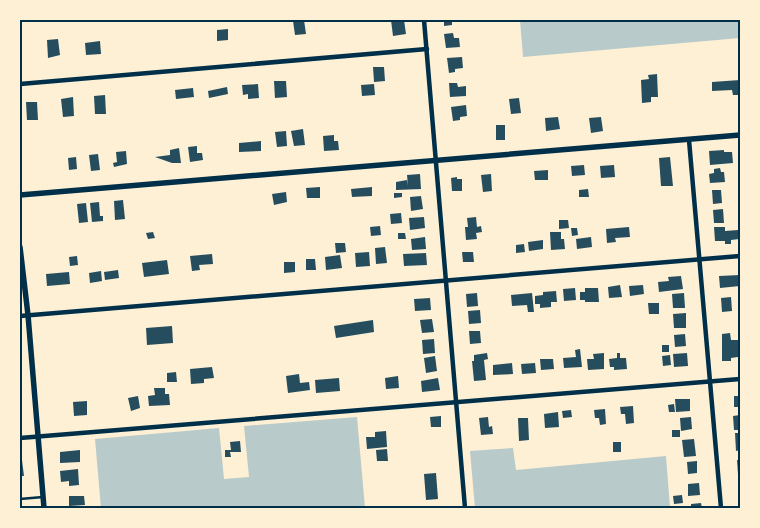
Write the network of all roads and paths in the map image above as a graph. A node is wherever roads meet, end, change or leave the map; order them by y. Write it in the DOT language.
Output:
graph roads {
  1 [pos="424,20"];
  2 [pos="427,49"];
  3 [pos="20,84"];
  4 [pos="740,135"];
  5 [pos="689,140"];
  6 [pos="436,161"];
  7 [pos="20,195"];
  8 [pos="20,247"];
  9 [pos="740,256"];
  10 [pos="21,259"];
  11 [pos="699,260"];
  12 [pos="446,281"];
  13 [pos="28,315"];
  14 [pos="20,316"];
  15 [pos="740,379"];
  16 [pos="710,381"];
  17 [pos="456,401"];
  18 [pos="38,437"];
  19 [pos="20,438"];
  20 [pos="43,497"];
  21 [pos="20,499"];
  22 [pos="44,508"];
  23 [pos="465,508"];
  24 [pos="721,508"];
  1 -- 2 [label="street"];
  2 -- 3 [label="street"];
  2 -- 6 [label="street"];
  4 -- 5 [label="street"];
  5 -- 6 [label="street"];
  5 -- 11 [label="street"];
  6 -- 7 [label="street"];
  6 -- 12 [label="street"];
  8 -- 10 [label="street"];
  9 -- 11 [label="street"];
  10 -- 13 [label="street"];
  11 -- 12 [label="street"];
  11 -- 16 [label="street"];
  12 -- 13 [label="street"];
  12 -- 17 [label="street"];
  13 -- 14 [label="street"];
  13 -- 18 [label="street"];
  15 -- 16 [label="street"];
  16 -- 17 [label="street"];
  16 -- 24 [label="street"];
  17 -- 18 [label="street"];
  17 -- 23 [label="street"];
  18 -- 19 [label="street"];
  18 -- 20 [label="street"];
  20 -- 21 [label="lane"];
  20 -- 22 [label="street"];
}
